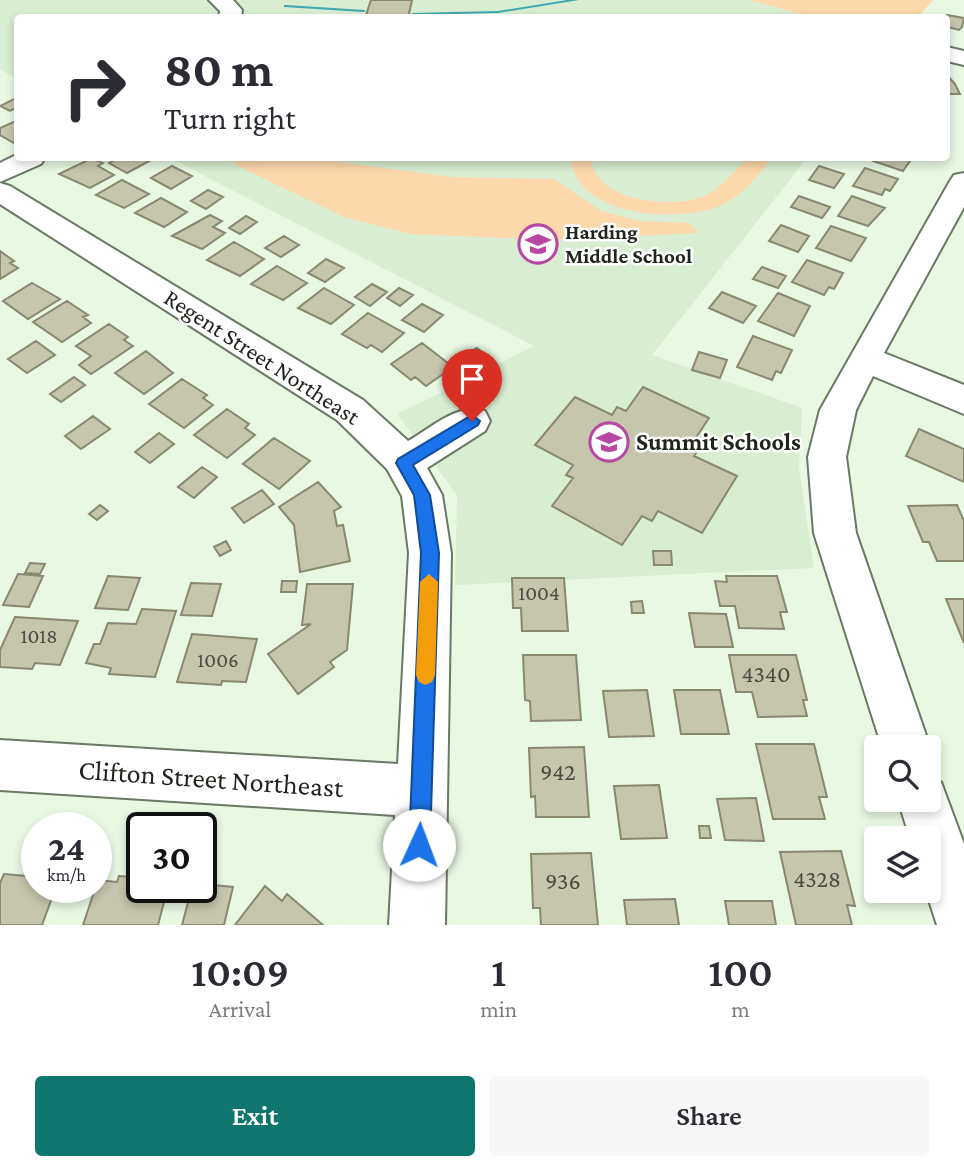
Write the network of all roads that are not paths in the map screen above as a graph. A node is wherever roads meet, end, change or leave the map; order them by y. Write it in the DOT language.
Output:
graph roads {
  1 [pos="220,0"];
  2 [pos="230,14"];
  3 [pos="26,161"];
  4 [pos="0,174"];
  5 [pos="962,188"];
  6 [pos="0,192"];
  7 [pos="864,358"];
  8 [pos="964,400"];
  9 [pos="472,421"];
  10 [pos="404,463"];
  11 [pos="902,735"];
  12 [pos="0,765"];
  13 [pos="421,791"];
  14 [pos="927,812"];
  15 [pos="964,923"];
  16 [pos="417,925"];
  1 -- 2 [label="street"];
  3 -- 4 [label="street"];
  5 -- 7 [label="street"];
  6 -- 10 [label="street, Regent Street Northeast"];
  7 -- 8 [label="street"];
  7 -- 11 [label="street"];
  9 -- 10 [label="street"];
  10 -- 13 [label="street, Regent Street Northeast"];
  12 -- 13 [label="street, Clifton Street Northeast"];
  13 -- 16 [label="street, Regent Street Northeast"];
  14 -- 15 [label="street"];
}
